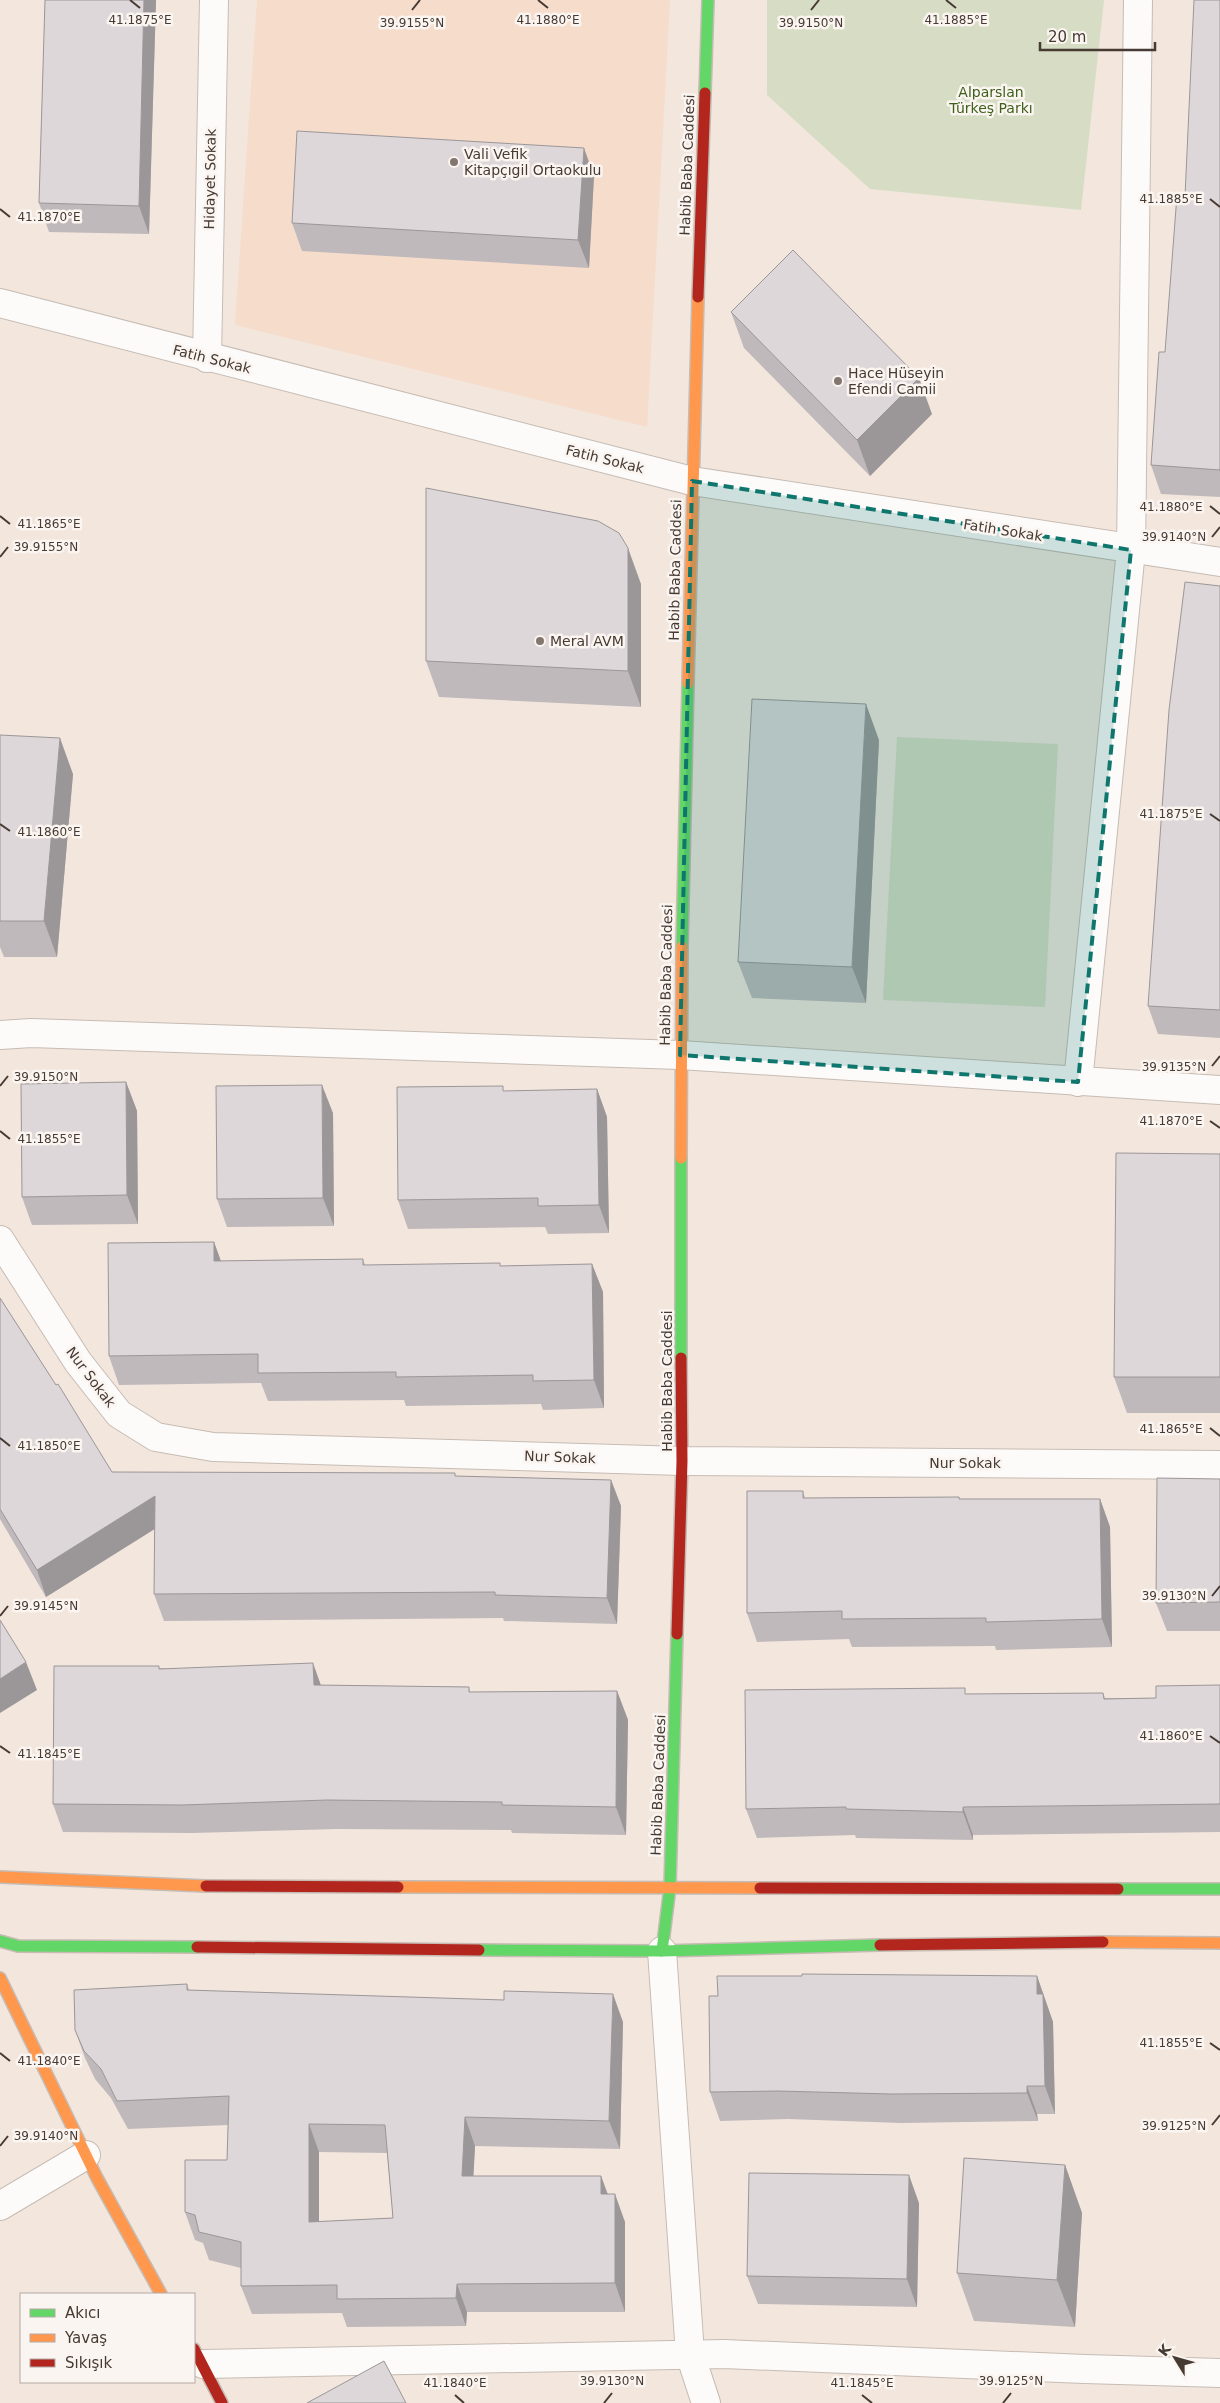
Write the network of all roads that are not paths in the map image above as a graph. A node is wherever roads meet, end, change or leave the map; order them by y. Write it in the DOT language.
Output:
graph roads {
  1 [pos="214,0"];
  2 [pos="708,0"];
  3 [pos="1138,0"];
  4 [pos="0,303"];
  5 [pos="206,358"];
  6 [pos="692,481"];
  7 [pos="1131,550"];
  8 [pos="1220,562"];
  9 [pos="0,1034"];
  10 [pos="680,1055"];
  11 [pos="1078,1082"];
  12 [pos="1220,1090"];
  13 [pos="0,1240"];
  14 [pos="682,1461"];
  15 [pos="1220,1465"];
  16 [pos="0,1877"];
  17 [pos="670,1887"];
  18 [pos="1220,1889"];
  19 [pos="0,1941"];
  20 [pos="1220,1943"];
  21 [pos="662,1951"];
  22 [pos="0,1978"];
  23 [pos="86,2155"];
  24 [pos="0,2206"];
  25 [pos="160,2293"];
  26 [pos="690,2354"];
  27 [pos="198,2356"];
  28 [pos="1220,2372"];
  29 [pos="222,2403"];
  30 [pos="706,2403"];
  1 -- 5 [label="street, Hidayet Sokak"];
  2 -- 6 [label="street, Habib Baba Caddesi"];
  3 -- 7 [label="street"];
  4 -- 5 [label="street, Fatih Sokak"];
  5 -- 6 [label="street, Fatih Sokak"];
  6 -- 7 [label="street, Fatih Sokak"];
  6 -- 10 [label="street, Habib Baba Caddesi"];
  7 -- 8 [label="street, Fatih Sokak"];
  7 -- 11 [label="street"];
  9 -- 10 [label="street"];
  10 -- 11 [label="street"];
  10 -- 14 [label="street, Habib Baba Caddesi"];
  11 -- 12 [label="street"];
  13 -- 14 [label="street, Nur Sokak"];
  14 -- 15 [label="street, Nur Sokak"];
  14 -- 17 [label="street, Habib Baba Caddesi"];
  16 -- 17 [label="street"];
  17 -- 18 [label="street"];
  17 -- 21 [label="street, Habib Baba Caddesi"];
  19 -- 21 [label="street"];
  20 -- 21 [label="street"];
  21 -- 26 [label="street"];
  22 -- 23 [label="street"];
  23 -- 24 [label="street"];
  23 -- 25 [label="street"];
  26 -- 27 [label="street"];
  26 -- 28 [label="street"];
  26 -- 30 [label="street"];
  27 -- 29 [label="street"];
}
